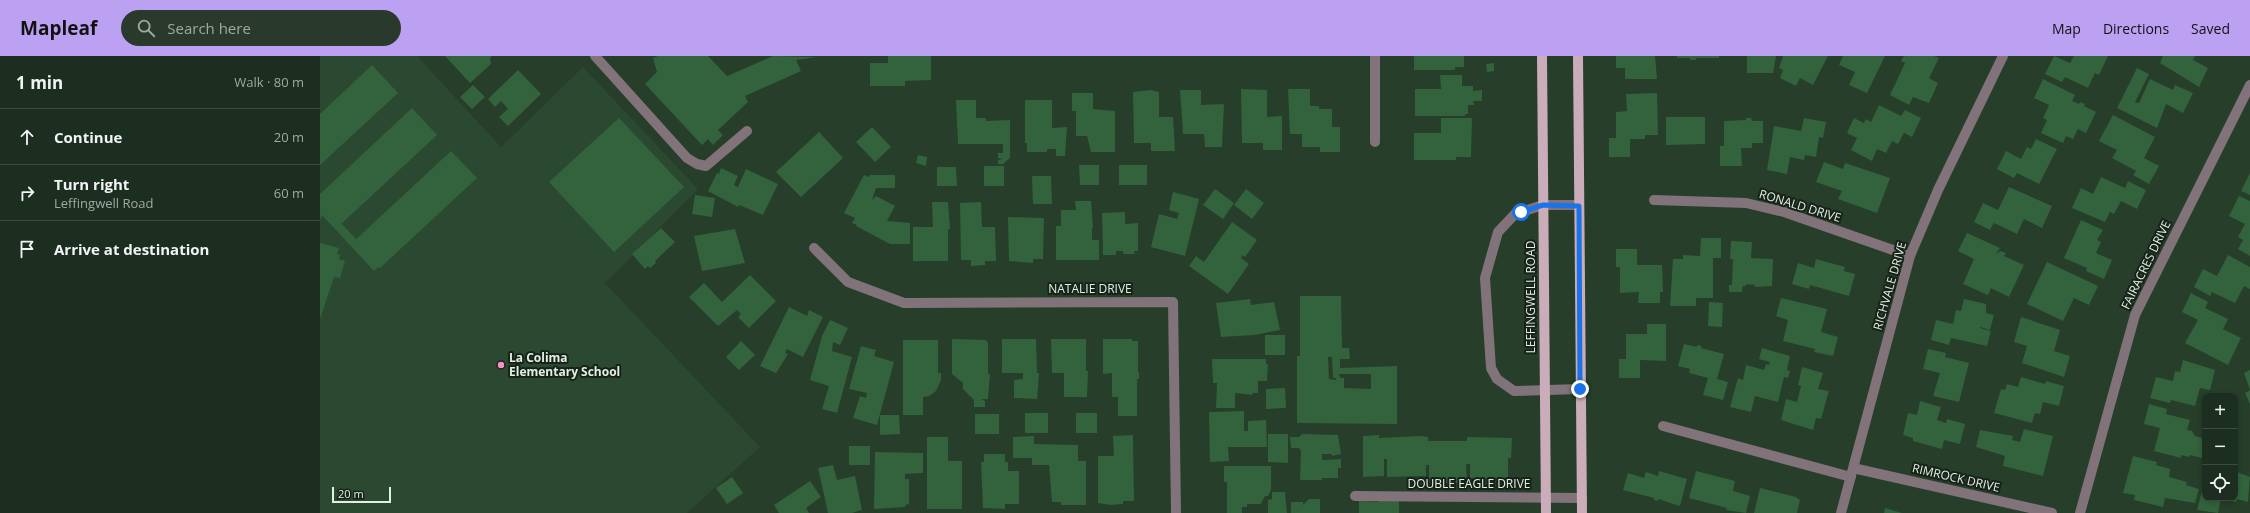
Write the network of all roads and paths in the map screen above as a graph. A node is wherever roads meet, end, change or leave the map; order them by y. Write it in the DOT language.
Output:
graph roads {
  1 [pos="595,56"];
  2 [pos="1375,56"];
  3 [pos="1542,56"];
  4 [pos="1578,56"];
  5 [pos="2004,56"];
  6 [pos="2250,85"];
  7 [pos="747,131"];
  8 [pos="1375,142"];
  9 [pos="1654,200"];
  10 [pos="1543,205"];
  11 [pos="1579,206"];
  12 [pos="814,248"];
  13 [pos="1910,256"];
  14 [pos="1580,389"];
  15 [pos="1545,390"];
  16 [pos="1663,426"];
  17 [pos="1852,473"];
  18 [pos="1355,496"];
  19 [pos="1546,497"];
  20 [pos="1582,498"];
  21 [pos="1176,513"];
  22 [pos="1546,513"];
  23 [pos="1582,513"];
  24 [pos="1841,513"];
  25 [pos="2052,513"];
  26 [pos="2080,513"];
  1 -- 7 [label="street"];
  2 -- 8 [label="street"];
  3 -- 10 [label="main road, LEFFINGWELL ROAD"];
  4 -- 11 [label="main road"];
  5 -- 13 [label="street, RICHVALE DRIVE"];
  6 -- 26 [label="street, FAIRACRES DRIVE"];
  9 -- 13 [label="street, RONALD DRIVE"];
  10 -- 11 [label="street"];
  10 -- 15 [label="main road, LEFFINGWELL ROAD"];
  10 -- 15 [label="street"];
  11 -- 14 [label="main road"];
  12 -- 21 [label="street, NATALIE DRIVE"];
  13 -- 17 [label="street, RICHVALE DRIVE"];
  14 -- 15 [label="street"];
  14 -- 20 [label="main road"];
  15 -- 19 [label="main road, LEFFINGWELL ROAD"];
  16 -- 17 [label="street, RIMROCK DRIVE"];
  17 -- 24 [label="street, RICHVALE DRIVE"];
  17 -- 25 [label="street, RIMROCK DRIVE"];
  18 -- 19 [label="street, DOUBLE EAGLE DRIVE"];
  19 -- 20 [label="street, DOUBLE EAGLE DRIVE"];
  19 -- 22 [label="main road, LEFFINGWELL ROAD"];
  20 -- 23 [label="main road"];
}
